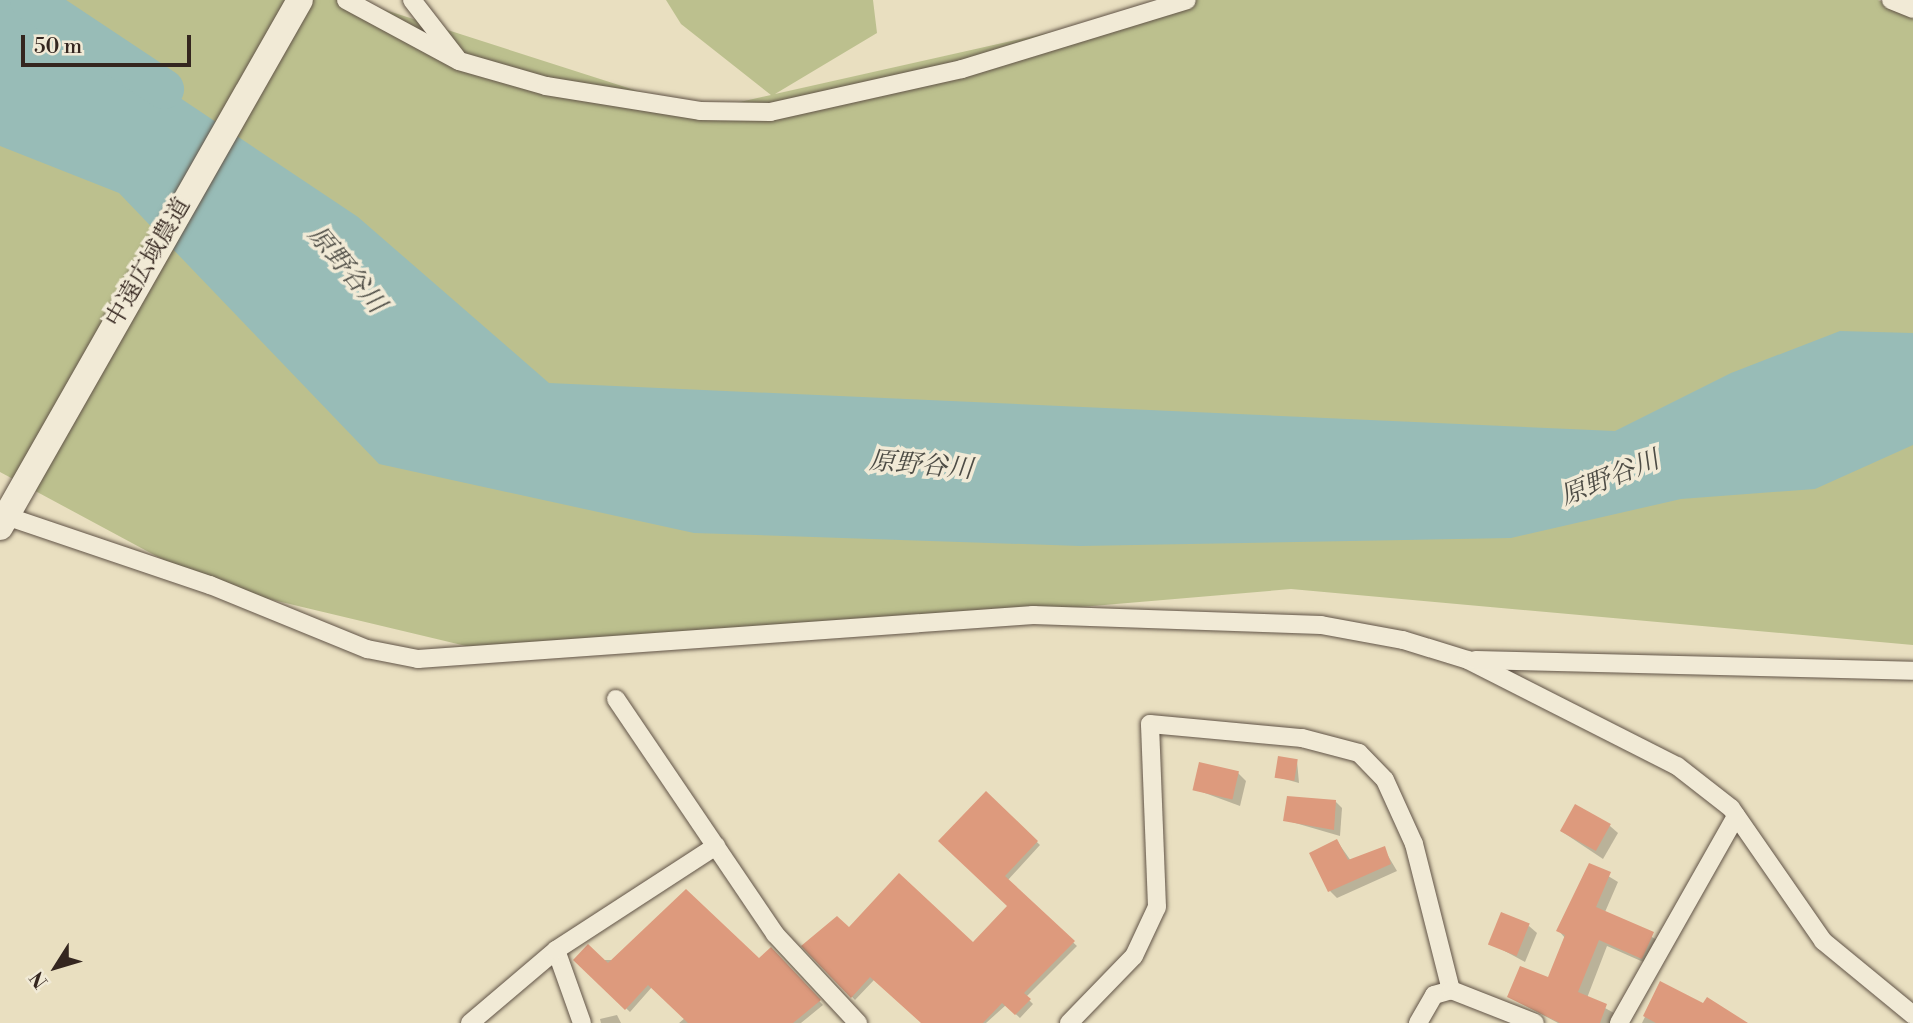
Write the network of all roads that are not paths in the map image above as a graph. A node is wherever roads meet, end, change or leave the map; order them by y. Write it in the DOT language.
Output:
graph roads {
  1 [pos="346,0"];
  2 [pos="412,0"];
  3 [pos="1187,0"];
  4 [pos="1891,0"];
  5 [pos="298,4"];
  6 [pos="1913,9"];
  7 [pos="459,61"];
  8 [pos="2,520"];
  9 [pos="1468,660"];
  10 [pos="1913,671"];
  11 [pos="616,699"];
  12 [pos="1736,816"];
  13 [pos="716,846"];
  14 [pos="556,950"];
  15 [pos="1451,990"];
  16 [pos="1913,1015"];
  17 [pos="470,1023"];
  18 [pos="582,1023"];
  19 [pos="858,1023"];
  20 [pos="1069,1023"];
  21 [pos="1418,1023"];
  22 [pos="1535,1023"];
  23 [pos="1619,1023"];
  1 -- 7 [label="street"];
  2 -- 7 [label="street"];
  3 -- 7 [label="street"];
  4 -- 6 [label="street"];
  5 -- 8 [label="street, 中遠広域農道"];
  8 -- 9 [label="street"];
  9 -- 10 [label="street"];
  9 -- 12 [label="street"];
  11 -- 13 [label="street"];
  12 -- 16 [label="street"];
  12 -- 23 [label="street"];
  13 -- 14 [label="street"];
  13 -- 19 [label="street"];
  14 -- 17 [label="street"];
  14 -- 18 [label="street"];
  15 -- 20 [label="street"];
  15 -- 21 [label="street"];
  15 -- 22 [label="street"];
}
